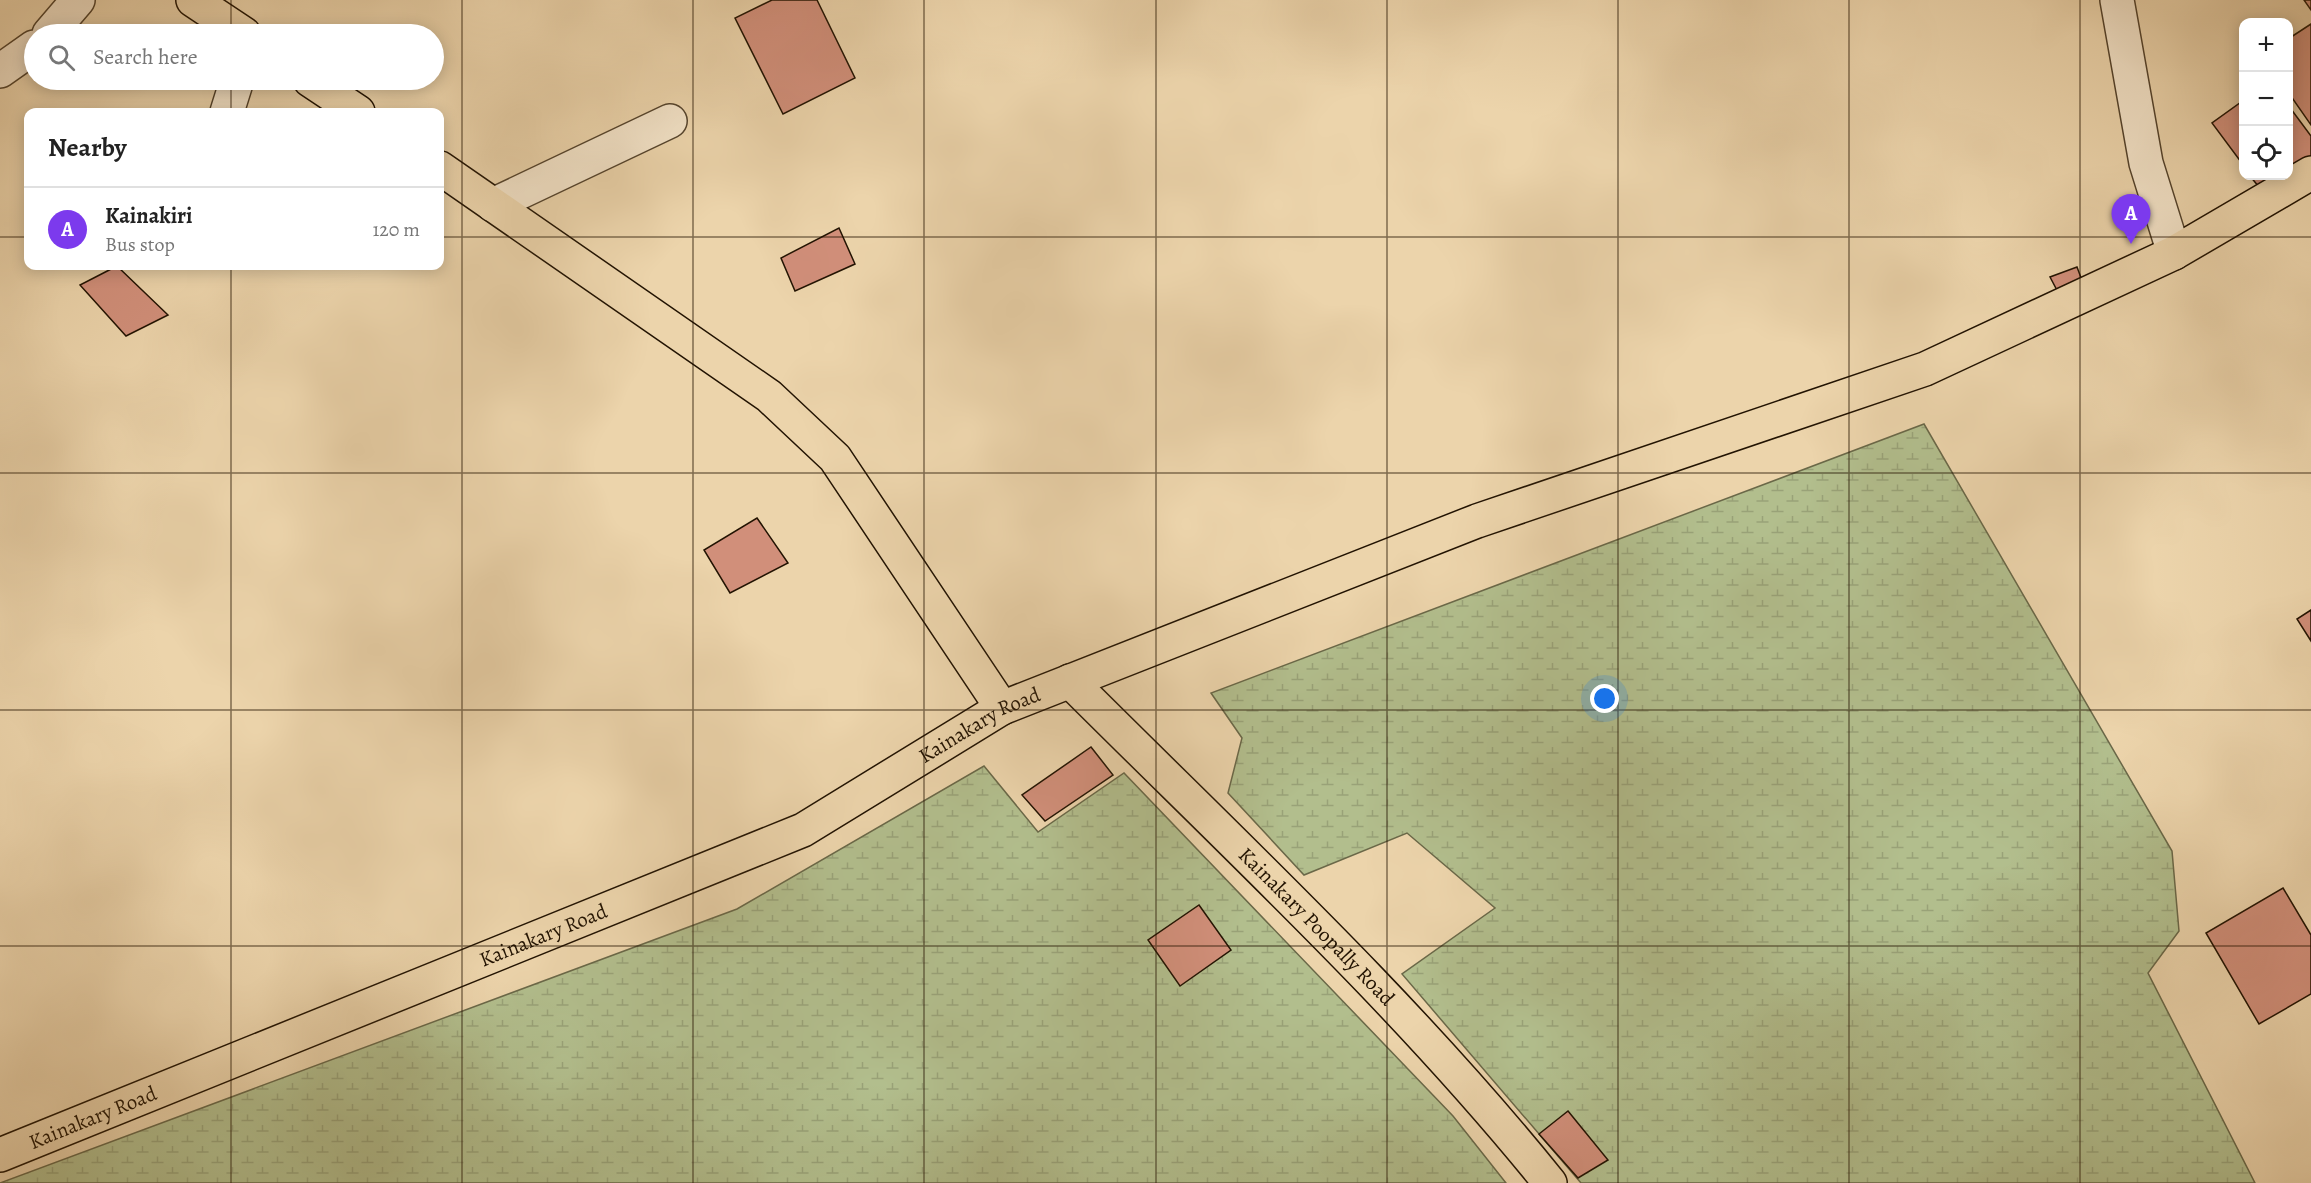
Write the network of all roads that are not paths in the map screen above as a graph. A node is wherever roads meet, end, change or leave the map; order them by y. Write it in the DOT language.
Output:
graph roads {
  1 [pos="78,0"];
  2 [pos="193,0"];
  3 [pos="2116,0"];
  4 [pos="58,24"];
  5 [pos="229,24"];
  6 [pos="24,54"];
  7 [pos="0,71"];
  8 [pos="234,90"];
  9 [pos="325,90"];
  10 [pos="228,108"];
  11 [pos="352,108"];
  12 [pos="670,121"];
  13 [pos="444,171"];
  14 [pos="2311,173"];
  15 [pos="493,205"];
  16 [pos="2174,253"];
  17 [pos="1070,681"];
  18 [pos="1002,708"];
  19 [pos="0,1155"];
  20 [pos="1550,1183"];
  1 -- 4 [label="street"];
  2 -- 5 [label="main road"];
  3 -- 16 [label="street"];
  6 -- 7 [label="street"];
  8 -- 10 [label="street"];
  9 -- 11 [label="main road"];
  12 -- 15 [label="street"];
  13 -- 15 [label="main road"];
  14 -- 16 [label="main road, Kainakary Road"];
  15 -- 18 [label="main road"];
  16 -- 17 [label="main road, Kainakary Road"];
  17 -- 18 [label="main road, Kainakary Road"];
  17 -- 20 [label="main road, Kainakary Poopally Road"];
  18 -- 19 [label="main road, Kainakary Road"];
}
